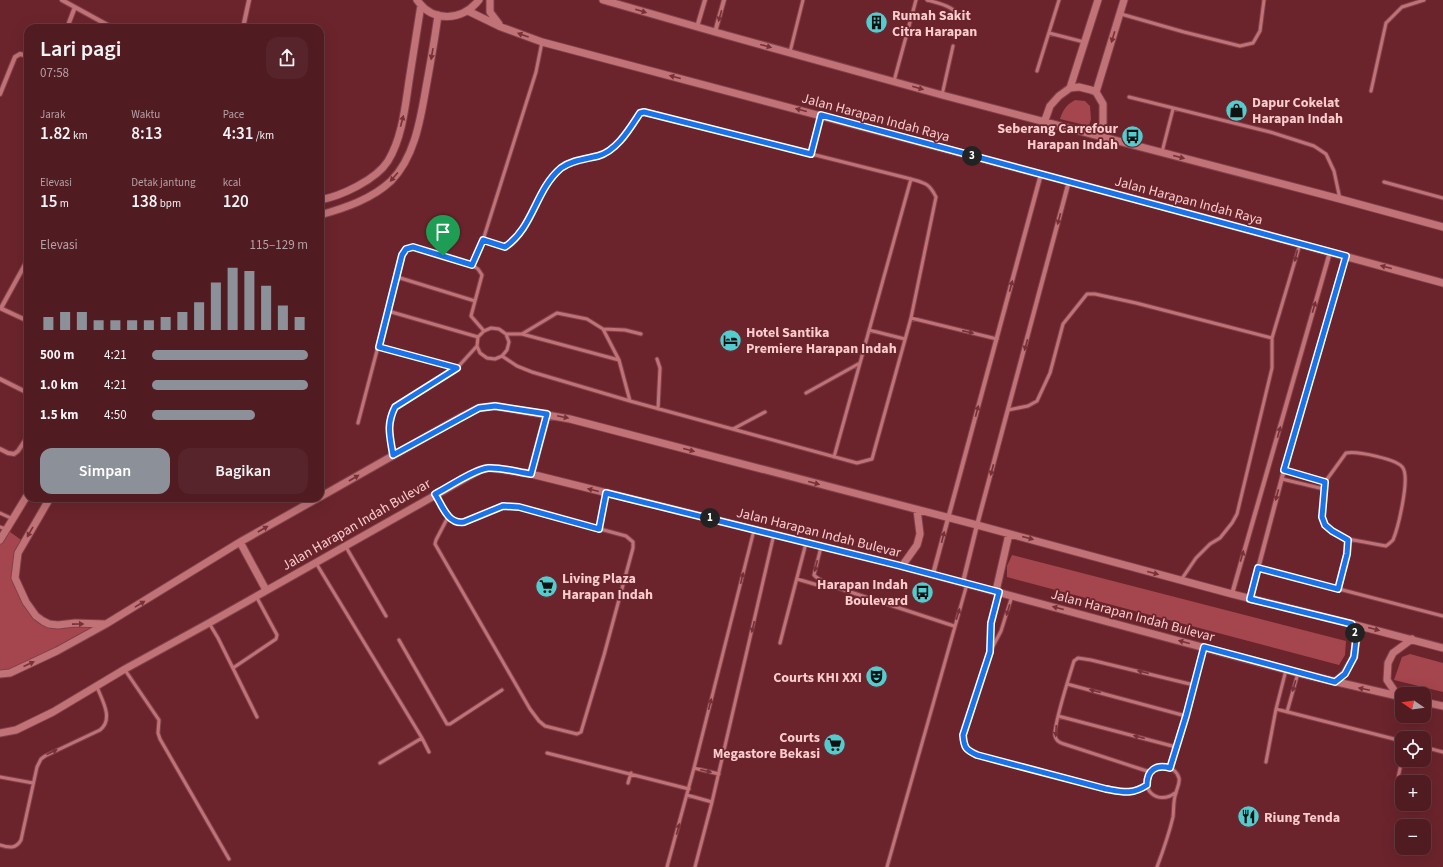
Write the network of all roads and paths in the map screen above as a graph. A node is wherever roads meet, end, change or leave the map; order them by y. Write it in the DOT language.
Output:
graph roads {
  1 [pos="62,0"];
  2 [pos="250,0"];
  3 [pos="479,0"];
  4 [pos="490,0"];
  5 [pos="603,0"];
  6 [pos="705,0"];
  7 [pos="724,0"];
  8 [pos="803,0"];
  9 [pos="916,0"];
  10 [pos="927,0"];
  11 [pos="1060,0"];
  12 [pos="1098,0"];
  13 [pos="1124,0"];
  14 [pos="1264,0"];
  15 [pos="1424,0"];
  16 [pos="419,3"];
  17 [pos="75,7"];
  18 [pos="468,11"];
  19 [pos="1120,14"];
  20 [pos="438,16"];
  21 [pos="959,16"];
  22 [pos="69,24"];
  23 [pos="106,24"];
  24 [pos="244,24"];
  25 [pos="501,27"];
  26 [pos="697,27"];
  27 [pos="715,32"];
  28 [pos="1049,33"];
  29 [pos="542,42"];
  30 [pos="1084,42"];
  31 [pos="953,46"];
  32 [pos="790,52"];
  33 [pos="24,55"];
  34 [pos="1038,71"];
  35 [pos="894,81"];
  36 [pos="1070,88"];
  37 [pos="1371,91"];
  38 [pos="1096,92"];
  39 [pos="0,94"];
  40 [pos="942,95"];
  41 [pos="1129,97"];
  42 [pos="1173,109"];
  43 [pos="821,115"];
  44 [pos="1044,122"];
  45 [pos="1100,136"];
  46 [pos="1162,152"];
  47 [pos="811,154"];
  48 [pos="1041,174"];
  49 [pos="911,179"];
  50 [pos="1069,181"];
  51 [pos="1384,182"];
  52 [pos="1443,198"];
  53 [pos="324,199"];
  54 [pos="1340,199"];
  55 [pos="324,214"];
  56 [pos="1443,228"];
  57 [pos="483,240"];
  58 [pos="1300,244"];
  59 [pos="1330,252"];
  60 [pos="1346,256"];
  61 [pos="472,265"];
  62 [pos="24,266"];
  63 [pos="397,277"];
  64 [pos="1443,282"];
  65 [pos="475,301"];
  66 [pos="0,308"];
  67 [pos="388,311"];
  68 [pos="911,318"];
  69 [pos="24,319"];
  70 [pos="603,329"];
  71 [pos="869,330"];
  72 [pos="484,331"];
  73 [pos="506,334"];
  74 [pos="522,334"];
  75 [pos="641,334"];
  76 [pos="478,337"];
  77 [pos="1272,338"];
  78 [pos="997,339"];
  79 [pos="905,340"];
  80 [pos="478,346"];
  81 [pos="379,347"];
  82 [pos="502,356"];
  83 [pos="657,359"];
  84 [pos="619,360"];
  85 [pos="860,363"];
  86 [pos="457,368"];
  87 [pos="0,378"];
  88 [pos="24,391"];
  89 [pos="806,393"];
  90 [pos="630,401"];
  91 [pos="658,409"];
  92 [pos="1008,410"];
  93 [pos="765,412"];
  94 [pos="547,414"];
  95 [pos="358,423"];
  96 [pos="732,429"];
  97 [pos="24,442"];
  98 [pos="0,449"];
  99 [pos="393,455"];
  100 [pos="834,457"];
  101 [pos="1284,470"];
  102 [pos="531,474"];
  103 [pos="1282,479"];
  104 [pos="1325,482"];
  105 [pos="1324,489"];
  106 [pos="606,493"];
  107 [pos="435,494"];
  108 [pos="324,495"];
  109 [pos="24,500"];
  110 [pos="48,502"];
  111 [pos="312,502"];
  112 [pos="917,510"];
  113 [pos="0,513"];
  114 [pos="448,517"];
  115 [pos="13,518"];
  116 [pos="948,518"];
  117 [pos="977,525"];
  118 [pos="3,528"];
  119 [pos="599,529"];
  120 [pos="754,529"];
  121 [pos="774,534"];
  122 [pos="1009,534"];
  123 [pos="0,540"];
  124 [pos="1348,540"];
  125 [pos="806,543"];
  126 [pos="241,545"];
  127 [pos="346,545"];
  128 [pos="821,547"];
  129 [pos="316,562"];
  130 [pos="902,566"];
  131 [pos="1258,568"];
  132 [pos="933,574"];
  133 [pos="797,579"];
  134 [pos="1181,580"];
  135 [pos="965,582"];
  136 [pos="829,585"];
  137 [pos="1338,589"];
  138 [pos="266,590"];
  139 [pos="997,591"];
  140 [pos="1232,594"];
  141 [pos="256,596"];
  142 [pos="1012,596"];
  143 [pos="1250,599"];
  144 [pos="386,616"];
  145 [pos="1443,616"];
  146 [pos="209,623"];
  147 [pos="106,624"];
  148 [pos="1352,624"];
  149 [pos="954,626"];
  150 [pos="1412,639"];
  151 [pos="400,640"];
  152 [pos="780,643"];
  153 [pos="1204,647"];
  154 [pos="1443,648"];
  155 [pos="990,652"];
  156 [pos="233,668"];
  157 [pos="125,669"];
  158 [pos="1287,670"];
  159 [pos="1298,673"];
  160 [pos="0,674"];
  161 [pos="1335,682"];
  162 [pos="1068,684"];
  163 [pos="97,685"];
  164 [pos="1194,685"];
  165 [pos="502,690"];
  166 [pos="1395,690"];
  167 [pos="1395,696"];
  168 [pos="1431,703"];
  169 [pos="1443,706"];
  170 [pos="1276,709"];
  171 [pos="1288,712"];
  172 [pos="1058,716"];
  173 [pos="1186,716"];
  174 [pos="257,717"];
  175 [pos="0,733"];
  176 [pos="422,738"];
  177 [pos="1395,739"];
  178 [pos="1176,747"];
  179 [pos="1431,749"];
  180 [pos="429,752"];
  181 [pos="548,752"];
  182 [pos="1443,752"];
  183 [pos="1266,762"];
  184 [pos="380,763"];
  185 [pos="694,768"];
  186 [pos="1170,768"];
  187 [pos="1150,772"];
  188 [pos="631,774"];
  189 [pos="719,774"];
  190 [pos="0,777"];
  191 [pos="33,783"];
  192 [pos="628,783"];
  193 [pos="1147,785"];
  194 [pos="688,789"];
  195 [pos="1175,793"];
  196 [pos="687,795"];
  197 [pos="712,802"];
  198 [pos="0,845"];
  199 [pos="229,859"];
  200 [pos="667,867"];
  201 [pos="695,867"];
  202 [pos="888,867"];
  203 [pos="1157,867"];
  1 -- 17 [label="street"];
  2 -- 24 [label="street"];
  3 -- 18 [label="street"];
  4 -- 25 [label="street"];
  5 -- 26 [label="street, one-way"];
  6 -- 26 [label="street"];
  7 -- 27 [label="street, one-way"];
  8 -- 32 [label="lane"];
  9 -- 35 [label="lane"];
  10 -- 21 [label="lane"];
  11 -- 28 [label="lane"];
  12 -- 30 [label="street"];
  13 -- 19 [label="street"];
  14 -- 19 [label="lane"];
  15 -- 37 [label="lane"];
  16 -- 20 [label="street"];
  53 -- 16 [label="street, one-way"];
  17 -- 22 [label="street"];
  17 -- 23 [label="street"];
  18 -- 20 [label="street"];
  18 -- 25 [label="street, Jalan Harapan Indah Raya"];
  19 -- 38 [label="street, one-way"];
  20 -- 55 [label="street, one-way"];
  29 -- 25 [label="street, Jalan Harapan Indah Raya, one-way"];
  26 -- 27 [label="street"];
  27 -- 32 [label="street, one-way"];
  28 -- 30 [label="lane"];
  28 -- 34 [label="lane"];
  43 -- 29 [label="street, Jalan Harapan Indah Raya, one-way"];
  29 -- 57 [label="lane"];
  30 -- 36 [label="street"];
  31 -- 40 [label="lane"];
  32 -- 35 [label="street"];
  33 -- 39 [label="street"];
  35 -- 40 [label="street, one-way"];
  36 -- 38 [label="street"];
  36 -- 44 [label="street"];
  38 -- 45 [label="street"];
  40 -- 44 [label="street"];
  41 -- 42 [label="lane"];
  42 -- 46 [label="lane"];
  42 -- 54 [label="lane"];
  43 -- 47 [label="lane"];
  43 -- 48 [label="street, Jalan Harapan Indah Raya"];
  44 -- 45 [label="street"];
  45 -- 46 [label="street"];
  46 -- 54 [label="street, one-way"];
  47 -- 49 [label="lane"];
  47 -- 57 [label="lane"];
  48 -- 50 [label="street, Jalan Harapan Indah Raya"];
  78 -- 48 [label="street, one-way"];
  49 -- 68 [label="lane"];
  49 -- 71 [label="lane"];
  50 -- 58 [label="street, Jalan Harapan Indah Raya"];
  50 -- 92 [label="street, one-way"];
  51 -- 52 [label="lane"];
  54 -- 56 [label="street"];
  57 -- 61 [label="lane"];
  58 -- 59 [label="street, Jalan Harapan Indah Raya"];
  58 -- 77 [label="lane, one-way"];
  59 -- 60 [label="street, Jalan Harapan Indah Raya"];
  140 -- 59 [label="street, one-way"];
  64 -- 60 [label="street, Jalan Harapan Indah Raya, one-way"];
  60 -- 101 [label="street"];
  61 -- 63 [label="lane"];
  61 -- 65 [label="lane"];
  62 -- 66 [label="street"];
  63 -- 65 [label="lane"];
  63 -- 67 [label="lane"];
  65 -- 72 [label="lane"];
  66 -- 69 [label="street"];
  67 -- 76 [label="lane"];
  67 -- 81 [label="lane"];
  68 -- 78 [label="lane, one-way"];
  68 -- 79 [label="lane"];
  70 -- 74 [label="lane"];
  70 -- 75 [label="lane"];
  70 -- 84 [label="lane"];
  71 -- 79 [label="lane"];
  71 -- 85 [label="lane"];
  72 -- 73 [label="lane"];
  72 -- 76 [label="lane"];
  73 -- 74 [label="lane"];
  73 -- 82 [label="lane"];
  74 -- 84 [label="lane"];
  76 -- 80 [label="lane"];
  77 -- 92 [label="lane"];
  77 -- 134 [label="lane"];
  116 -- 78 [label="street, one-way"];
  79 -- 100 [label="lane"];
  80 -- 82 [label="lane"];
  80 -- 86 [label="lane"];
  81 -- 86 [label="lane"];
  81 -- 95 [label="lane"];
  82 -- 90 [label="lane"];
  83 -- 91 [label="lane"];
  84 -- 90 [label="lane"];
  85 -- 89 [label="lane"];
  85 -- 100 [label="lane"];
  86 -- 99 [label="lane"];
  87 -- 88 [label="street"];
  90 -- 91 [label="lane"];
  91 -- 96 [label="lane"];
  92 -- 117 [label="street, one-way"];
  93 -- 96 [label="lane"];
  94 -- 99 [label="street"];
  94 -- 102 [label="street"];
  94 -- 112 [label="street, one-way"];
  96 -- 100 [label="lane"];
  97 -- 98 [label="street"];
  108 -- 99 [label="street, one-way"];
  101 -- 103 [label="street"];
  101 -- 104 [label="lane"];
  106 -- 102 [label="street, Jalan Harapan Indah Bulevar, one-way"];
  102 -- 107 [label="street, Jalan Harapan Indah Bulevar"];
  103 -- 105 [label="lane"];
  103 -- 131 [label="street, one-way"];
  104 -- 105 [label="lane"];
  104 -- 124 [label="lane"];
  105 -- 124 [label="lane"];
  106 -- 119 [label="lane"];
  106 -- 120 [label="street, Jalan Harapan Indah Bulevar"];
  107 -- 114 [label="lane"];
  107 -- 127 [label="street, Jalan Harapan Indah Bulevar"];
  109 -- 115 [label="street"];
  110 -- 147 [label="street, one-way"];
  126 -- 111 [label="street, one-way"];
  112 -- 116 [label="street"];
  112 -- 130 [label="street"];
  113 -- 115 [label="lane"];
  114 -- 119 [label="lane"];
  114 -- 119 [label="lane"];
  115 -- 118 [label="street"];
  116 -- 117 [label="street"];
  132 -- 116 [label="street, one-way"];
  117 -- 122 [label="street"];
  117 -- 135 [label="street"];
  118 -- 123 [label="street"];
  120 -- 121 [label="street, Jalan Harapan Indah Bulevar"];
  185 -- 120 [label="lane, one-way"];
  121 -- 125 [label="street, Jalan Harapan Indah Bulevar"];
  121 -- 189 [label="lane, one-way"];
  122 -- 134 [label="street, one-way"];
  122 -- 139 [label="street"];
  124 -- 137 [label="lane"];
  125 -- 128 [label="street, Jalan Harapan Indah Bulevar"];
  125 -- 133 [label="lane"];
  126 -- 138 [label="street"];
  147 -- 126 [label="street, one-way"];
  127 -- 129 [label="street, Jalan Harapan Indah Bulevar"];
  127 -- 144 [label="lane"];
  128 -- 130 [label="street, Jalan Harapan Indah Bulevar"];
  128 -- 136 [label="lane, one-way"];
  129 -- 138 [label="street, Jalan Harapan Indah Bulevar"];
  129 -- 176 [label="lane"];
  130 -- 132 [label="street, Jalan Harapan Indah Bulevar"];
  131 -- 137 [label="lane"];
  131 -- 143 [label="street"];
  132 -- 135 [label="street, Jalan Harapan Indah Bulevar"];
  133 -- 136 [label="lane"];
  133 -- 152 [label="lane"];
  134 -- 140 [label="street"];
  135 -- 139 [label="street, Jalan Harapan Indah Bulevar"];
  149 -- 135 [label="lane, one-way"];
  136 -- 149 [label="lane"];
  137 -- 145 [label="lane"];
  138 -- 141 [label="street, Jalan Harapan Indah Bulevar"];
  139 -- 142 [label="street, Jalan Harapan Indah Bulevar"];
  139 -- 155 [label="lane"];
  140 -- 143 [label="street"];
  141 -- 146 [label="street, Jalan Harapan Indah Bulevar"];
  141 -- 156 [label="lane"];
  153 -- 142 [label="street, Jalan Harapan Indah Bulevar, one-way"];
  142 -- 155 [label="lane, one-way"];
  143 -- 148 [label="street"];
  146 -- 156 [label="lane"];
  146 -- 157 [label="street, Jalan Harapan Indah Bulevar"];
  160 -- 147 [label="street, one-way"];
  148 -- 150 [label="street, one-way"];
  148 -- 161 [label="street"];
  149 -- 202 [label="lane"];
  150 -- 154 [label="street"];
  150 -- 166 [label="street"];
  151 -- 165 [label="lane"];
  153 -- 158 [label="street, Jalan Harapan Indah Bulevar"];
  153 -- 164 [label="lane"];
  155 -- 193 [label="lane"];
  156 -- 174 [label="lane"];
  157 -- 163 [label="street, Jalan Harapan Indah Bulevar"];
  157 -- 199 [label="lane"];
  158 -- 159 [label="street, Jalan Harapan Indah Bulevar"];
  158 -- 170 [label="lane"];
  159 -- 161 [label="street, Jalan Harapan Indah Bulevar"];
  159 -- 171 [label="lane, one-way"];
  167 -- 161 [label="street, Jalan Harapan Indah Bulevar, one-way"];
  164 -- 162 [label="lane, one-way"];
  162 -- 172 [label="lane"];
  173 -- 162 [label="lane, one-way"];
  163 -- 175 [label="street, Jalan Harapan Indah Bulevar"];
  191 -- 163 [label="lane, one-way"];
  164 -- 173 [label="lane"];
  168 -- 169 [label="street"];
  170 -- 171 [label="lane"];
  170 -- 183 [label="lane"];
  171 -- 177 [label="lane"];
  178 -- 172 [label="lane, one-way"];
  172 -- 187 [label="lane, one-way"];
  173 -- 178 [label="lane"];
  176 -- 180 [label="lane"];
  176 -- 184 [label="lane"];
  178 -- 186 [label="lane"];
  179 -- 182 [label="lane"];
  181 -- 188 [label="lane"];
  185 -- 189 [label="lane, one-way"];
  185 -- 194 [label="lane"];
  186 -- 187 [label="lane"];
  186 -- 195 [label="lane"];
  187 -- 193 [label="lane"];
  188 -- 192 [label="lane"];
  188 -- 194 [label="lane"];
  189 -- 197 [label="lane"];
  190 -- 191 [label="lane"];
  191 -- 198 [label="lane"];
  193 -- 195 [label="lane"];
  194 -- 196 [label="lane"];
  195 -- 203 [label="lane"];
  196 -- 197 [label="lane"];
  200 -- 196 [label="lane, one-way"];
  197 -- 201 [label="lane"];
}
